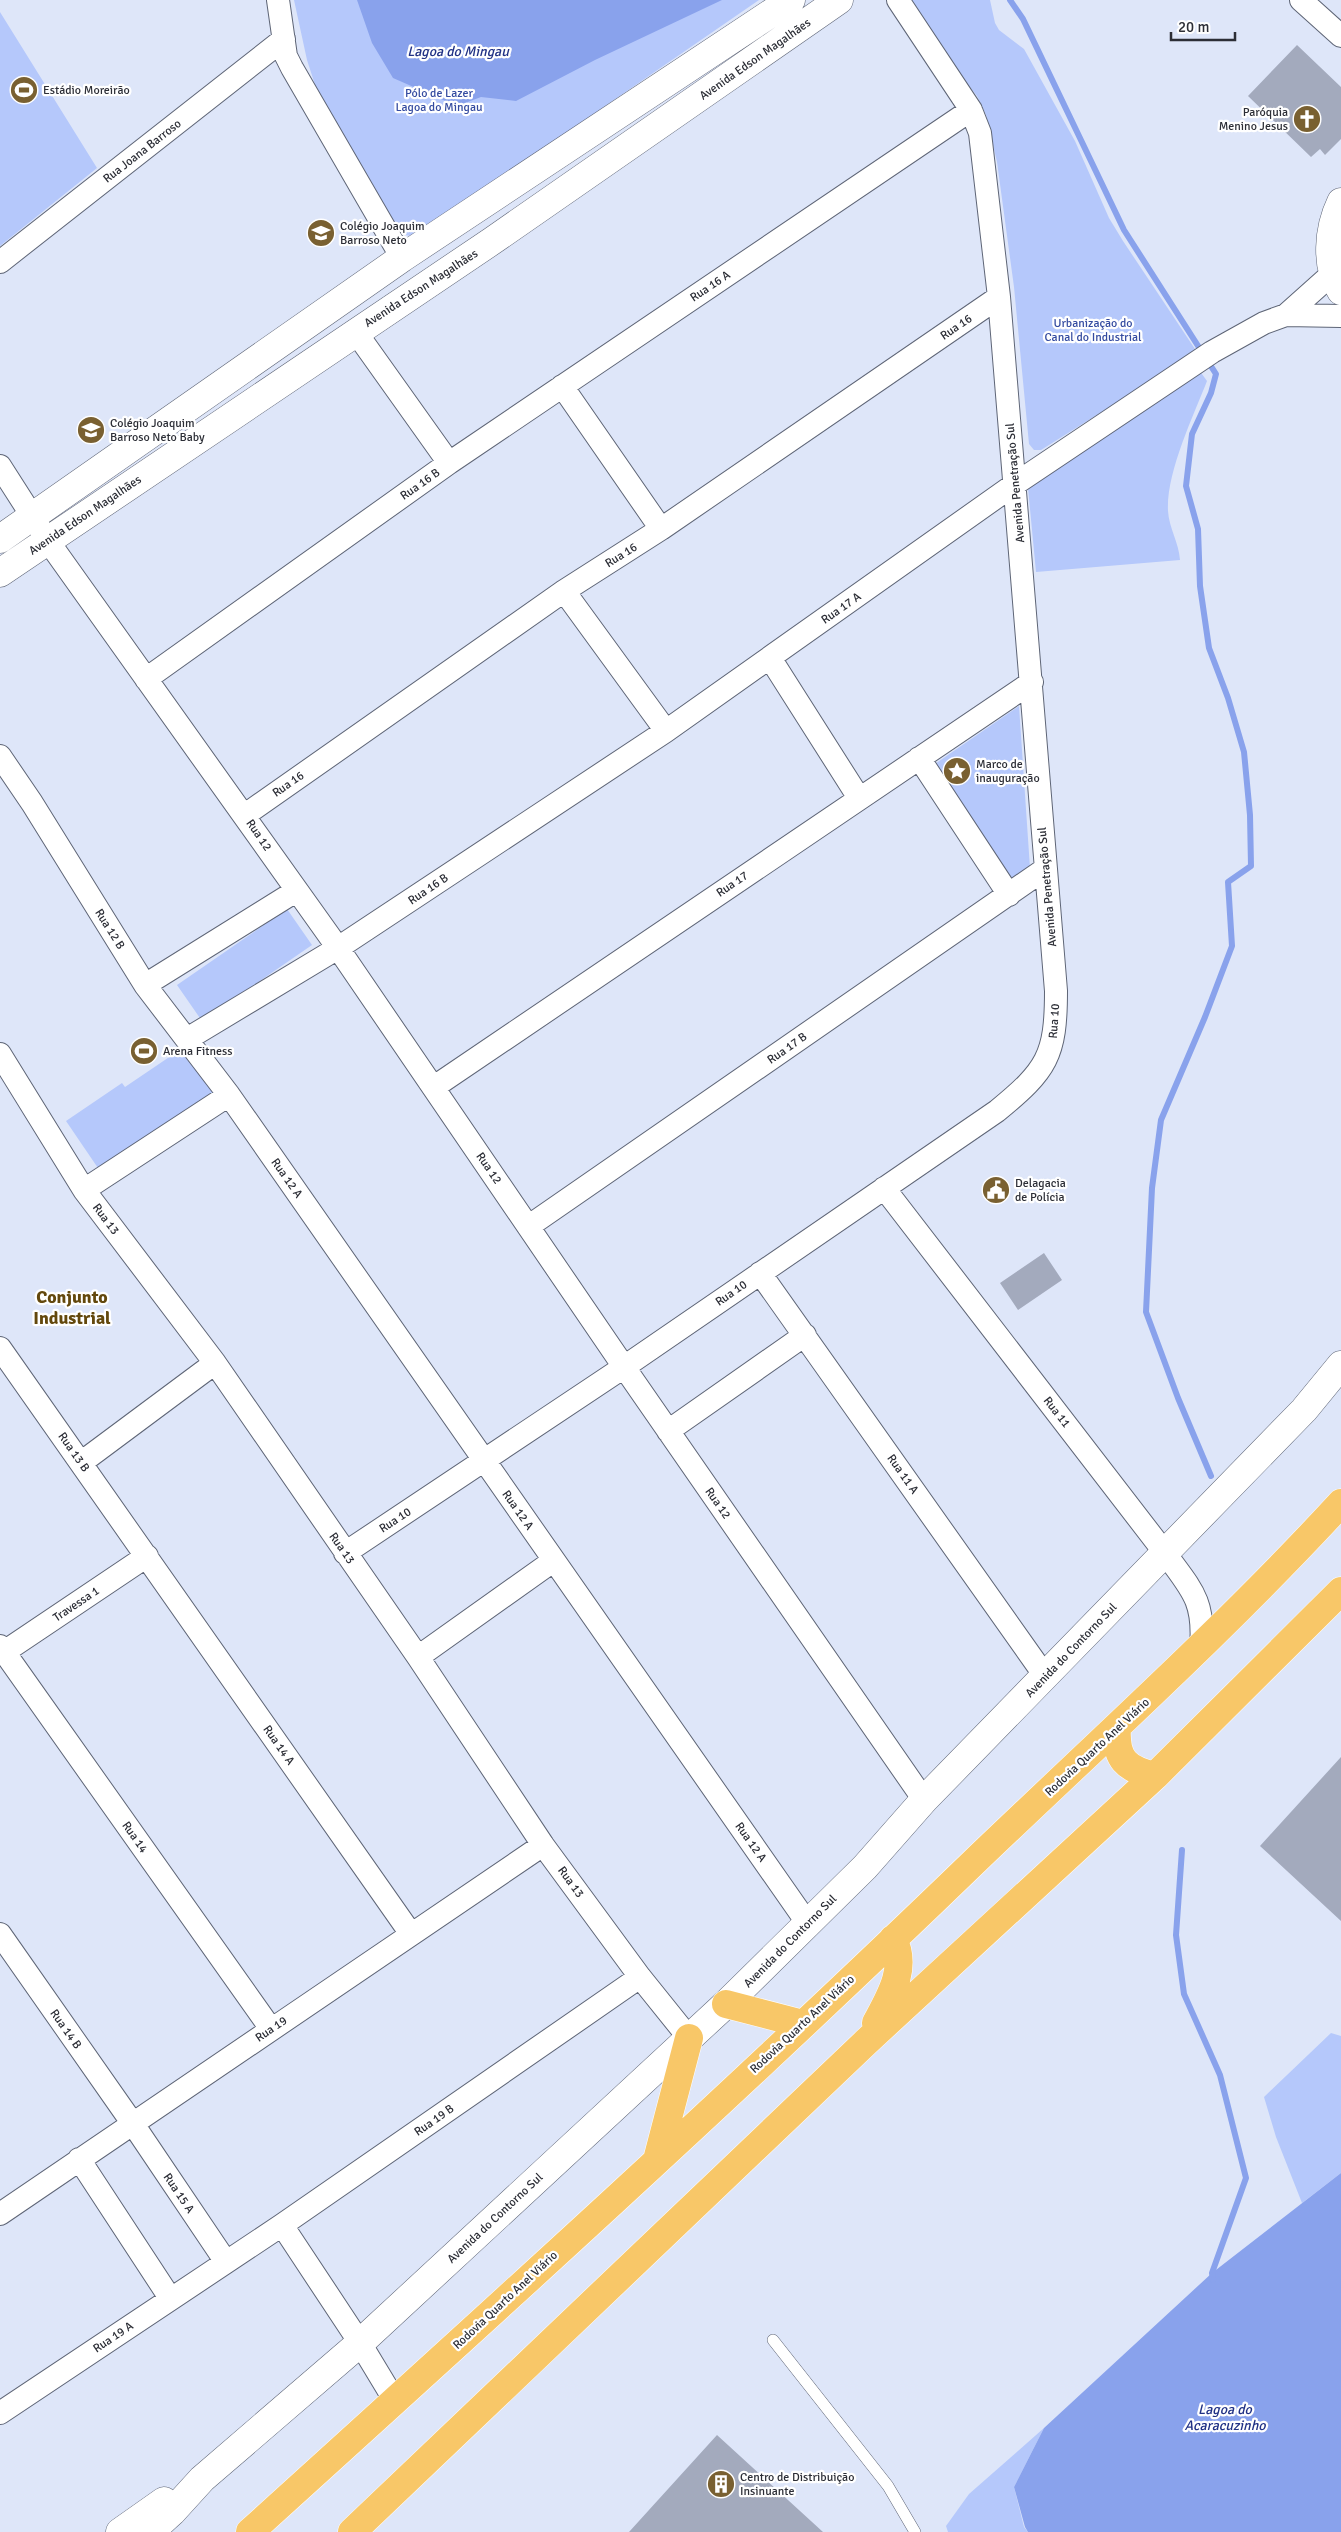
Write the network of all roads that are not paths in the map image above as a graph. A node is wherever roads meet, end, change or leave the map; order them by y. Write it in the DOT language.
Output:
graph roads {
  1 [pos="278,0"];
  2 [pos="791,0"];
  3 [pos="839,0"];
  4 [pos="898,0"];
  5 [pos="1301,0"];
  6 [pos="1341,36"];
  7 [pos="284,40"];
  8 [pos="970,110"];
  9 [pos="1341,202"];
  10 [pos="477,208"];
  11 [pos="492,241"];
  12 [pos="402,258"];
  13 [pos="0,262"];
  14 [pos="1337,282"];
  15 [pos="999,297"];
  16 [pos="1286,315"];
  17 [pos="1341,316"];
  18 [pos="355,331"];
  19 [pos="562,386"];
  20 [pos="449,463"];
  21 [pos="0,466"];
  22 [pos="1015,484"];
  23 [pos="32,518"];
  24 [pos="661,529"];
  25 [pos="0,539"];
  26 [pos="48,541"];
  27 [pos="0,573"];
  28 [pos="564,591"];
  29 [pos="770,658"];
  30 [pos="146,678"];
  31 [pos="1032,682"];
  32 [pos="666,731"];
  33 [pos="0,756"];
  34 [pos="919,758"];
  35 [pos="859,798"];
  36 [pos="245,815"];
  37 [pos="1045,869"];
  38 [pos="296,890"];
  39 [pos="1009,895"];
  40 [pos="338,948"];
  41 [pos="145,985"];
  42 [pos="1056,991"];
  43 [pos="187,1039"];
  44 [pos="0,1054"];
  45 [pos="434,1087"];
  46 [pos="229,1095"];
  47 [pos="884,1188"];
  48 [pos="84,1190"];
  49 [pos="529,1226"];
  50 [pos="760,1273"];
  51 [pos="805,1335"];
  52 [pos="0,1348"];
  53 [pos="215,1364"];
  54 [pos="1341,1365"];
  55 [pos="624,1367"];
  56 [pos="668,1431"];
  57 [pos="82,1462"];
  58 [pos="484,1462"];
  59 [pos="1341,1503"];
  60 [pos="1165,1552"];
  61 [pos="345,1553"];
  62 [pos="147,1556"];
  63 [pos="554,1560"];
  64 [pos="1341,1591"];
  65 [pos="1201,1647"];
  66 [pos="2,1649"];
  67 [pos="418,1657"];
  68 [pos="1045,1676"];
  69 [pos="1117,1728"];
  70 [pos="1155,1776"];
  71 [pos="924,1800"];
  72 [pos="543,1844"];
  73 [pos="808,1924"];
  74 [pos="0,1934"];
  75 [pos="411,1934"];
  76 [pos="893,1939"];
  77 [pos="640,1977"];
  78 [pos="726,2004"];
  79 [pos="803,2024"];
  80 [pos="271,2029"];
  81 [pos="689,2038"];
  82 [pos="866,2042"];
  83 [pos="133,2124"];
  84 [pos="79,2159"];
  85 [pos="657,2160"];
  86 [pos="0,2214"];
  87 [pos="282,2225"];
  88 [pos="226,2262"];
  89 [pos="170,2298"];
  90 [pos="773,2340"];
  91 [pos="360,2342"];
  92 [pos="395,2401"];
  93 [pos="0,2413"];
  94 [pos="202,2479"];
  95 [pos="120,2532"];
  96 [pos="150,2532"];
  97 [pos="250,2532"];
  98 [pos="352,2532"];
  99 [pos="915,2532"];
  1 -- 7 [label="street"];
  2 -- 10 [label="street"];
  3 -- 11 [label="street, Avenida Edson Magalhães"];
  4 -- 8 [label="street, Avenida Penetração Sul"];
  5 -- 6 [label="street"];
  7 -- 12 [label="street"];
  7 -- 13 [label="street, Rua Joana Barroso"];
  8 -- 15 [label="street, Avenida Penetração Sul"];
  8 -- 19 [label="street, Rua 16 A"];
  9 -- 14 [label="street"];
  10 -- 11 [label="street"];
  10 -- 12 [label="street"];
  11 -- 18 [label="street, Avenida Edson Magalhães"];
  12 -- 23 [label="street"];
  14 -- 16 [label="street"];
  15 -- 22 [label="street, Avenida Penetração Sul"];
  15 -- 24 [label="street, Rua 16"];
  16 -- 17 [label="street"];
  16 -- 22 [label="street, Rua 17 A"];
  18 -- 20 [label="street"];
  18 -- 26 [label="street, Avenida Edson Magalhães"];
  19 -- 20 [label="street, Rua 16 A"];
  19 -- 24 [label="street"];
  20 -- 30 [label="street, Rua 16 B"];
  21 -- 23 [label="street, Rua 12"];
  22 -- 29 [label="street, Rua 17 A"];
  22 -- 31 [label="street, Avenida Penetração Sul"];
  23 -- 25 [label="street"];
  23 -- 26 [label="street, Rua 12"];
  24 -- 28 [label="street, Rua 16"];
  26 -- 27 [label="street, Avenida Edson Magalhães"];
  26 -- 30 [label="street, Rua 12"];
  28 -- 32 [label="street"];
  28 -- 36 [label="street, Rua 16"];
  29 -- 32 [label="street, Rua 17 A"];
  29 -- 35 [label="street"];
  30 -- 36 [label="street, Rua 12"];
  31 -- 34 [label="street, Rua 17"];
  31 -- 37 [label="street, Avenida Penetração Sul"];
  32 -- 40 [label="street, Rua 16 B"];
  33 -- 41 [label="street, Rua 12 B"];
  34 -- 35 [label="street, Rua 17"];
  34 -- 39 [label="street"];
  35 -- 45 [label="street, Rua 17"];
  36 -- 38 [label="street, Rua 12"];
  37 -- 39 [label="street, Rua 17 B"];
  37 -- 42 [label="street, Avenida Penetração Sul"];
  38 -- 40 [label="street, Rua 12"];
  38 -- 41 [label="street"];
  39 -- 49 [label="street, Rua 17 B"];
  40 -- 43 [label="street, Rua 16 B"];
  40 -- 45 [label="street, Rua 12"];
  41 -- 43 [label="street, Rua 12 B"];
  42 -- 47 [label="street, Rua 10"];
  43 -- 46 [label="street, Rua 12 B"];
  44 -- 48 [label="street, Rua 13"];
  45 -- 49 [label="street, Rua 12"];
  46 -- 48 [label="street"];
  46 -- 58 [label="street, Rua 12 A"];
  47 -- 50 [label="street, Rua 10"];
  47 -- 60 [label="street, Rua 11"];
  48 -- 53 [label="street, Rua 13"];
  49 -- 55 [label="street, Rua 12"];
  50 -- 51 [label="street, Rua 11 A"];
  50 -- 55 [label="street, Rua 10"];
  51 -- 56 [label="street"];
  51 -- 68 [label="street, Rua 11 A"];
  52 -- 57 [label="street, Rua 13 B"];
  53 -- 57 [label="street"];
  53 -- 61 [label="street, Rua 13"];
  54 -- 60 [label="street, Avenida do Contorno Sul"];
  55 -- 56 [label="street, Rua 12"];
  55 -- 58 [label="street, Rua 10"];
  56 -- 71 [label="street, Rua 12"];
  57 -- 62 [label="street, Rua 13 B"];
  58 -- 61 [label="street, Rua 10"];
  58 -- 63 [label="street, Rua 12 A"];
  59 -- 65 [label="highway, Rodovia Quarto Anel Viário"];
  60 -- 65 [label="street, Rua 11"];
  60 -- 68 [label="street, Avenida do Contorno Sul"];
  61 -- 67 [label="street, Rua 13"];
  62 -- 66 [label="street, Travessa 1"];
  62 -- 75 [label="street, Rua 14 A"];
  63 -- 67 [label="street"];
  63 -- 73 [label="street, Rua 12 A"];
  64 -- 70 [label="highway"];
  65 -- 69 [label="highway, Rodovia Quarto Anel Viário"];
  66 -- 80 [label="street, Rua 14"];
  67 -- 72 [label="street, Rua 13"];
  68 -- 71 [label="street, Avenida do Contorno Sul"];
  69 -- 70 [label="highway"];
  69 -- 76 [label="highway, Rodovia Quarto Anel Viário"];
  70 -- 82 [label="highway"];
  71 -- 73 [label="street, Avenida do Contorno Sul"];
  72 -- 75 [label="street, Rua 19"];
  72 -- 77 [label="street, Rua 13"];
  73 -- 78 [label="street, Avenida do Contorno Sul"];
  74 -- 83 [label="street, Rua 14 B"];
  75 -- 80 [label="street, Rua 19"];
  76 -- 79 [label="highway, Rodovia Quarto Anel Viário"];
  76 -- 82 [label="highway"];
  77 -- 81 [label="street, Rua 13"];
  77 -- 87 [label="street, Rua 19 B"];
  78 -- 79 [label="highway"];
  78 -- 81 [label="street, Avenida do Contorno Sul"];
  79 -- 85 [label="highway, Rodovia Quarto Anel Viário"];
  80 -- 83 [label="street, Rua 19"];
  81 -- 85 [label="highway"];
  81 -- 91 [label="street, Avenida do Contorno Sul"];
  82 -- 98 [label="highway"];
  83 -- 84 [label="street, Rua 19"];
  83 -- 88 [label="street, Rua 15 A"];
  84 -- 86 [label="street, Rua 19"];
  84 -- 89 [label="street"];
  85 -- 92 [label="highway, Rodovia Quarto Anel Viário"];
  87 -- 88 [label="street, Rua 19 B"];
  87 -- 91 [label="street"];
  88 -- 89 [label="street, Rua 19 A"];
  89 -- 93 [label="street, Rua 19 A"];
  90 -- 99 [label="lane"];
  91 -- 92 [label="street"];
  91 -- 94 [label="street, Avenida do Contorno Sul"];
  92 -- 97 [label="highway, Rodovia Quarto Anel Viário"];
  94 -- 95 [label="street, Avenida do Contorno Sul"];
  94 -- 96 [label="street, Avenida do Contorno Sul"];
}
